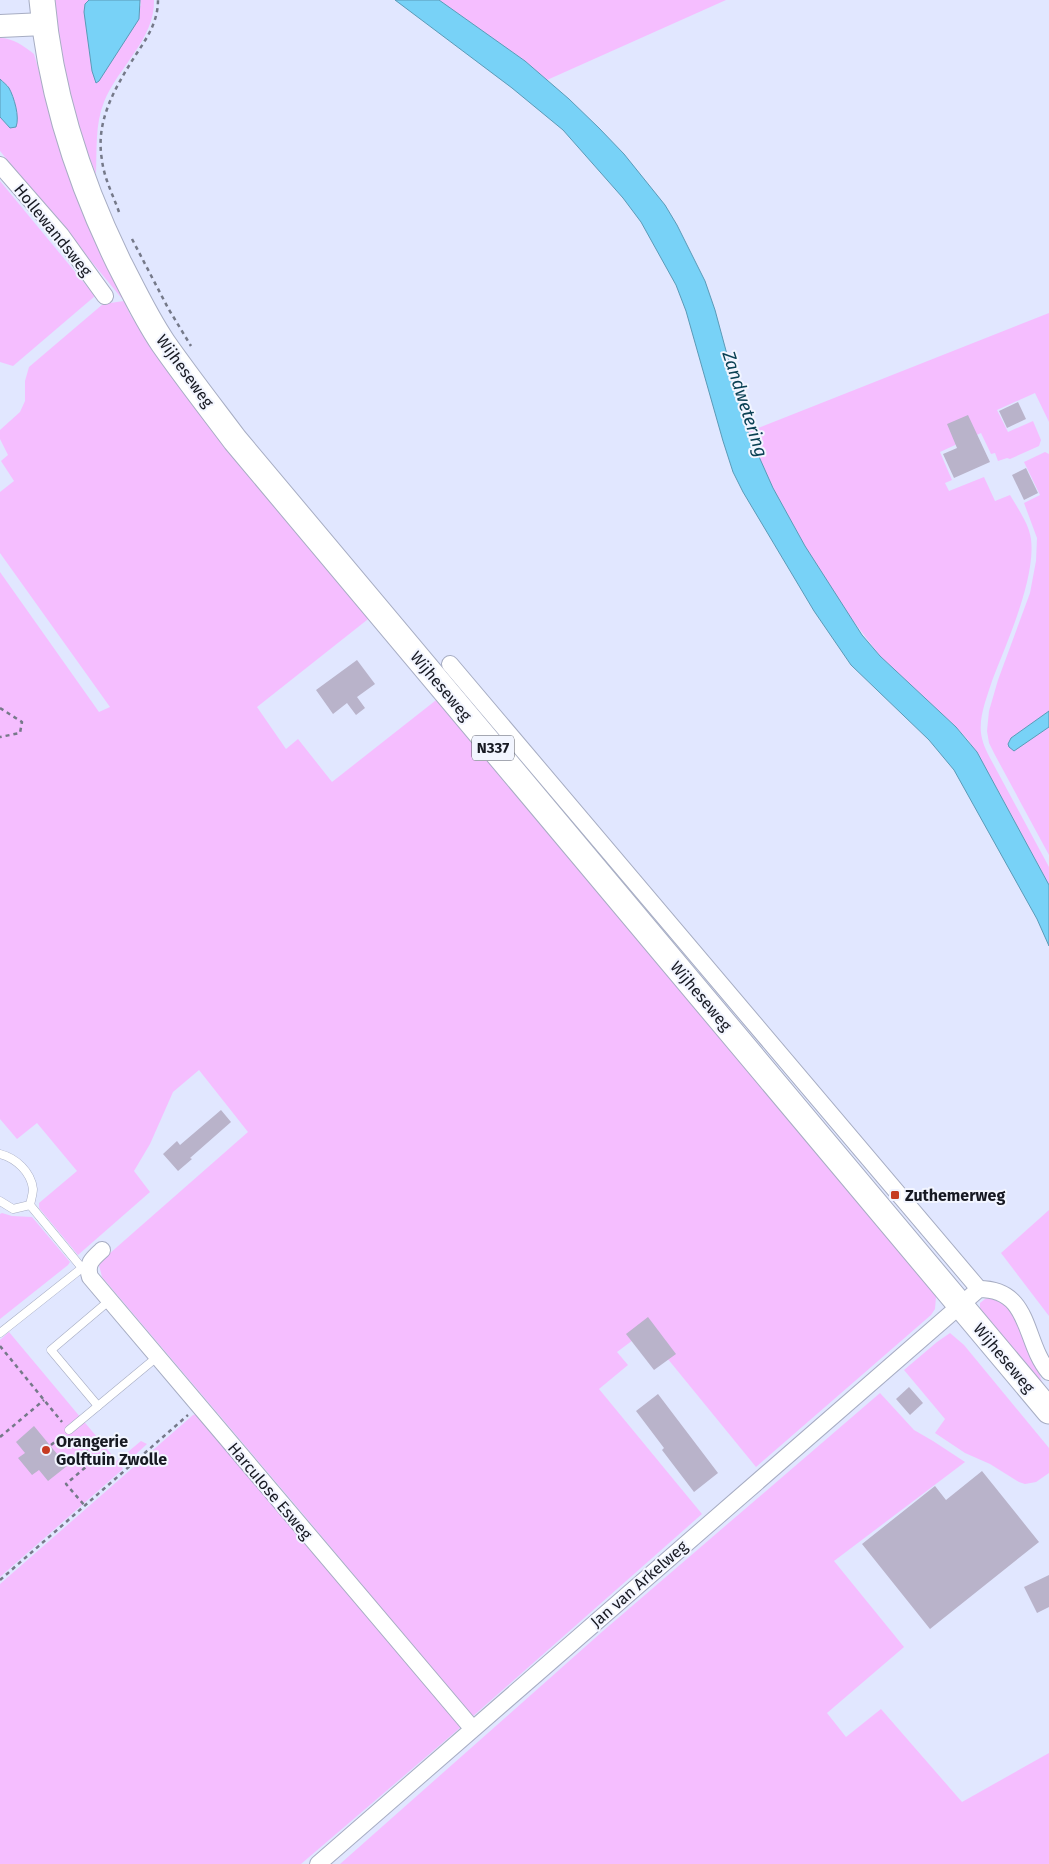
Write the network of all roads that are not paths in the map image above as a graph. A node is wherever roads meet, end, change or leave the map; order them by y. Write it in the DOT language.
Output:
graph roads {
  1 [pos="43,12"];
  2 [pos="0,26"];
  3 [pos="0,165"];
  4 [pos="105,296"];
  5 [pos="450,664"];
  6 [pos="0,1154"];
  7 [pos="0,1201"];
  8 [pos="30,1205"];
  9 [pos="102,1250"];
  10 [pos="85,1269"];
  11 [pos="979,1289"];
  12 [pos="110,1300"];
  13 [pos="960,1305"];
  14 [pos="0,1333"];
  15 [pos="157,1357"];
  16 [pos="1049,1372"];
  17 [pos="98,1406"];
  18 [pos="1049,1411"];
  19 [pos="69,1430"];
  20 [pos="472,1728"];
  21 [pos="318,1864"];
  1 -- 2 [label="main road"];
  1 -- 13 [label="main road, Wijheseweg / N337"];
  3 -- 4 [label="street, Hollewandsweg"];
  5 -- 11 [label="street, Wijheseweg"];
  6 -- 8 [label="lane"];
  7 -- 8 [label="lane"];
  8 -- 10 [label="lane"];
  9 -- 10 [label="street"];
  10 -- 12 [label="street, Harculose Esweg"];
  10 -- 14 [label="lane"];
  11 -- 13 [label="street"];
  11 -- 16 [label="street, Wijheseweg"];
  12 -- 15 [label="street, Harculose Esweg"];
  12 -- 17 [label="lane"];
  13 -- 18 [label="main road, Wijheseweg / N337"];
  13 -- 20 [label="street, Jan van Arkelweg"];
  15 -- 17 [label="lane"];
  15 -- 20 [label="street, Harculose Esweg"];
  17 -- 19 [label="lane"];
  20 -- 21 [label="street, Jan van Arkelweg"];
}
